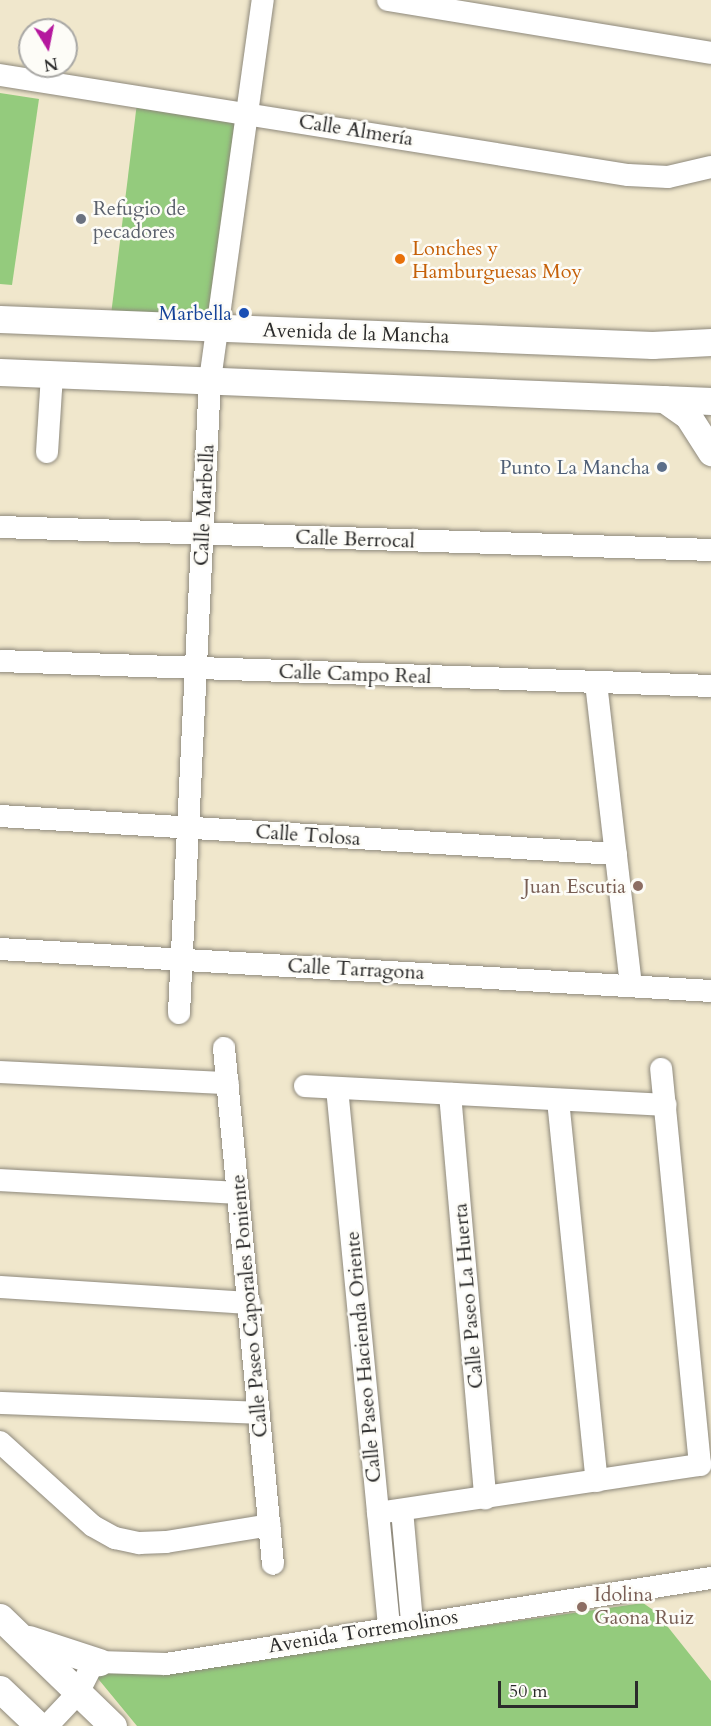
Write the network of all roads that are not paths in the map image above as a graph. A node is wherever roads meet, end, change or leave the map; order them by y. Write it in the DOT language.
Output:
graph roads {
  1 [pos="263,0"];
  2 [pos="388,0"];
  3 [pos="711,53"];
  4 [pos="0,75"];
  5 [pos="246,112"];
  6 [pos="711,167"];
  7 [pos="0,319"];
  8 [pos="216,328"];
  9 [pos="711,342"];
  10 [pos="0,372"];
  11 [pos="52,374"];
  12 [pos="210,380"];
  13 [pos="664,399"];
  14 [pos="711,401"];
  15 [pos="47,452"];
  16 [pos="711,452"];
  17 [pos="0,527"];
  18 [pos="203,534"];
  19 [pos="711,550"];
  20 [pos="0,661"];
  21 [pos="196,668"];
  22 [pos="596,683"];
  23 [pos="711,686"];
  24 [pos="0,816"];
  25 [pos="188,827"];
  26 [pos="616,854"];
  27 [pos="0,949"];
  28 [pos="182,959"];
  29 [pos="631,984"];
  30 [pos="711,991"];
  31 [pos="179,1013"];
  32 [pos="224,1048"];
  33 [pos="661,1069"];
  34 [pos="0,1072"];
  35 [pos="228,1083"];
  36 [pos="305,1086"];
  37 [pos="337,1088"];
  38 [pos="450,1094"];
  39 [pos="558,1100"];
  40 [pos="666,1105"];
  41 [pos="0,1180"];
  42 [pos="238,1193"];
  43 [pos="0,1287"];
  44 [pos="249,1303"];
  45 [pos="0,1403"];
  46 [pos="259,1413"];
  47 [pos="0,1442"];
  48 [pos="597,1480"];
  49 [pos="486,1498"];
  50 [pos="402,1510"];
  51 [pos="378,1514"];
  52 [pos="270,1525"];
  53 [pos="273,1564"];
  54 [pos="711,1578"];
  55 [pos="412,1623"];
  56 [pos="9,1625"];
  57 [pos="389,1626"];
  58 [pos="99,1662"];
  59 [pos="0,1689"];
  60 [pos="78,1693"];
  61 [pos="39,1726"];
  62 [pos="46,1726"];
  63 [pos="113,1726"];
  1 -- 5 [label="street, Calle Marbella"];
  2 -- 3 [label="street"];
  4 -- 5 [label="street, Calle Almería"];
  5 -- 6 [label="street, Calle Almería"];
  5 -- 8 [label="street, Calle Marbella"];
  7 -- 8 [label="street, Avenida de la Mancha"];
  8 -- 9 [label="street, Avenida de la Mancha"];
  8 -- 12 [label="street, Calle Marbella"];
  10 -- 11 [label="street"];
  11 -- 12 [label="street"];
  11 -- 15 [label="street"];
  12 -- 13 [label="street"];
  12 -- 18 [label="street, Calle Marbella"];
  13 -- 14 [label="street"];
  13 -- 16 [label="street"];
  17 -- 18 [label="street, Calle Berrocal"];
  18 -- 19 [label="street, Calle Berrocal"];
  18 -- 21 [label="street, Calle Marbella"];
  20 -- 21 [label="street, Calle Campo Real"];
  21 -- 22 [label="street, Calle Campo Real"];
  21 -- 25 [label="street, Calle Marbella"];
  22 -- 23 [label="street, Calle Campo Real"];
  22 -- 26 [label="street"];
  24 -- 25 [label="street, Calle Tolosa"];
  25 -- 26 [label="street, Calle Tolosa"];
  25 -- 28 [label="street, Calle Marbella"];
  26 -- 29 [label="street"];
  27 -- 28 [label="street, Calle Tarragona"];
  28 -- 29 [label="street, Calle Tarragona"];
  28 -- 31 [label="street, Calle Marbella"];
  29 -- 30 [label="street, Calle Tarragona"];
  32 -- 35 [label="street, Calle Paseo Caporales Poniente"];
  33 -- 40 [label="street"];
  34 -- 35 [label="street"];
  35 -- 42 [label="street, Calle Paseo Caporales Poniente"];
  36 -- 37 [label="street"];
  37 -- 38 [label="street"];
  37 -- 51 [label="street, Calle Paseo Hacienda Oriente"];
  38 -- 39 [label="street"];
  38 -- 49 [label="street, Calle Paseo La Huerta"];
  39 -- 40 [label="street"];
  39 -- 48 [label="street"];
  40 -- 48 [label="street"];
  41 -- 42 [label="street"];
  42 -- 44 [label="street, Calle Paseo Caporales Poniente"];
  43 -- 44 [label="street"];
  44 -- 46 [label="street, Calle Paseo Caporales Poniente"];
  45 -- 46 [label="street"];
  46 -- 52 [label="street, Calle Paseo Caporales Poniente"];
  47 -- 52 [label="street"];
  48 -- 49 [label="street"];
  49 -- 50 [label="street"];
  50 -- 51 [label="street"];
  50 -- 55 [label="street"];
  51 -- 57 [label="street, Calle Paseo Hacienda Oriente"];
  52 -- 53 [label="street, Calle Paseo Caporales Poniente"];
  54 -- 55 [label="street, Avenida Torremolinos"];
  55 -- 57 [label="street, Avenida Torremolinos"];
  56 -- 58 [label="street"];
  56 -- 60 [label="street"];
  57 -- 58 [label="street, Avenida Torremolinos"];
  58 -- 60 [label="street"];
  59 -- 61 [label="street"];
  60 -- 62 [label="street"];
  60 -- 63 [label="street"];
}
